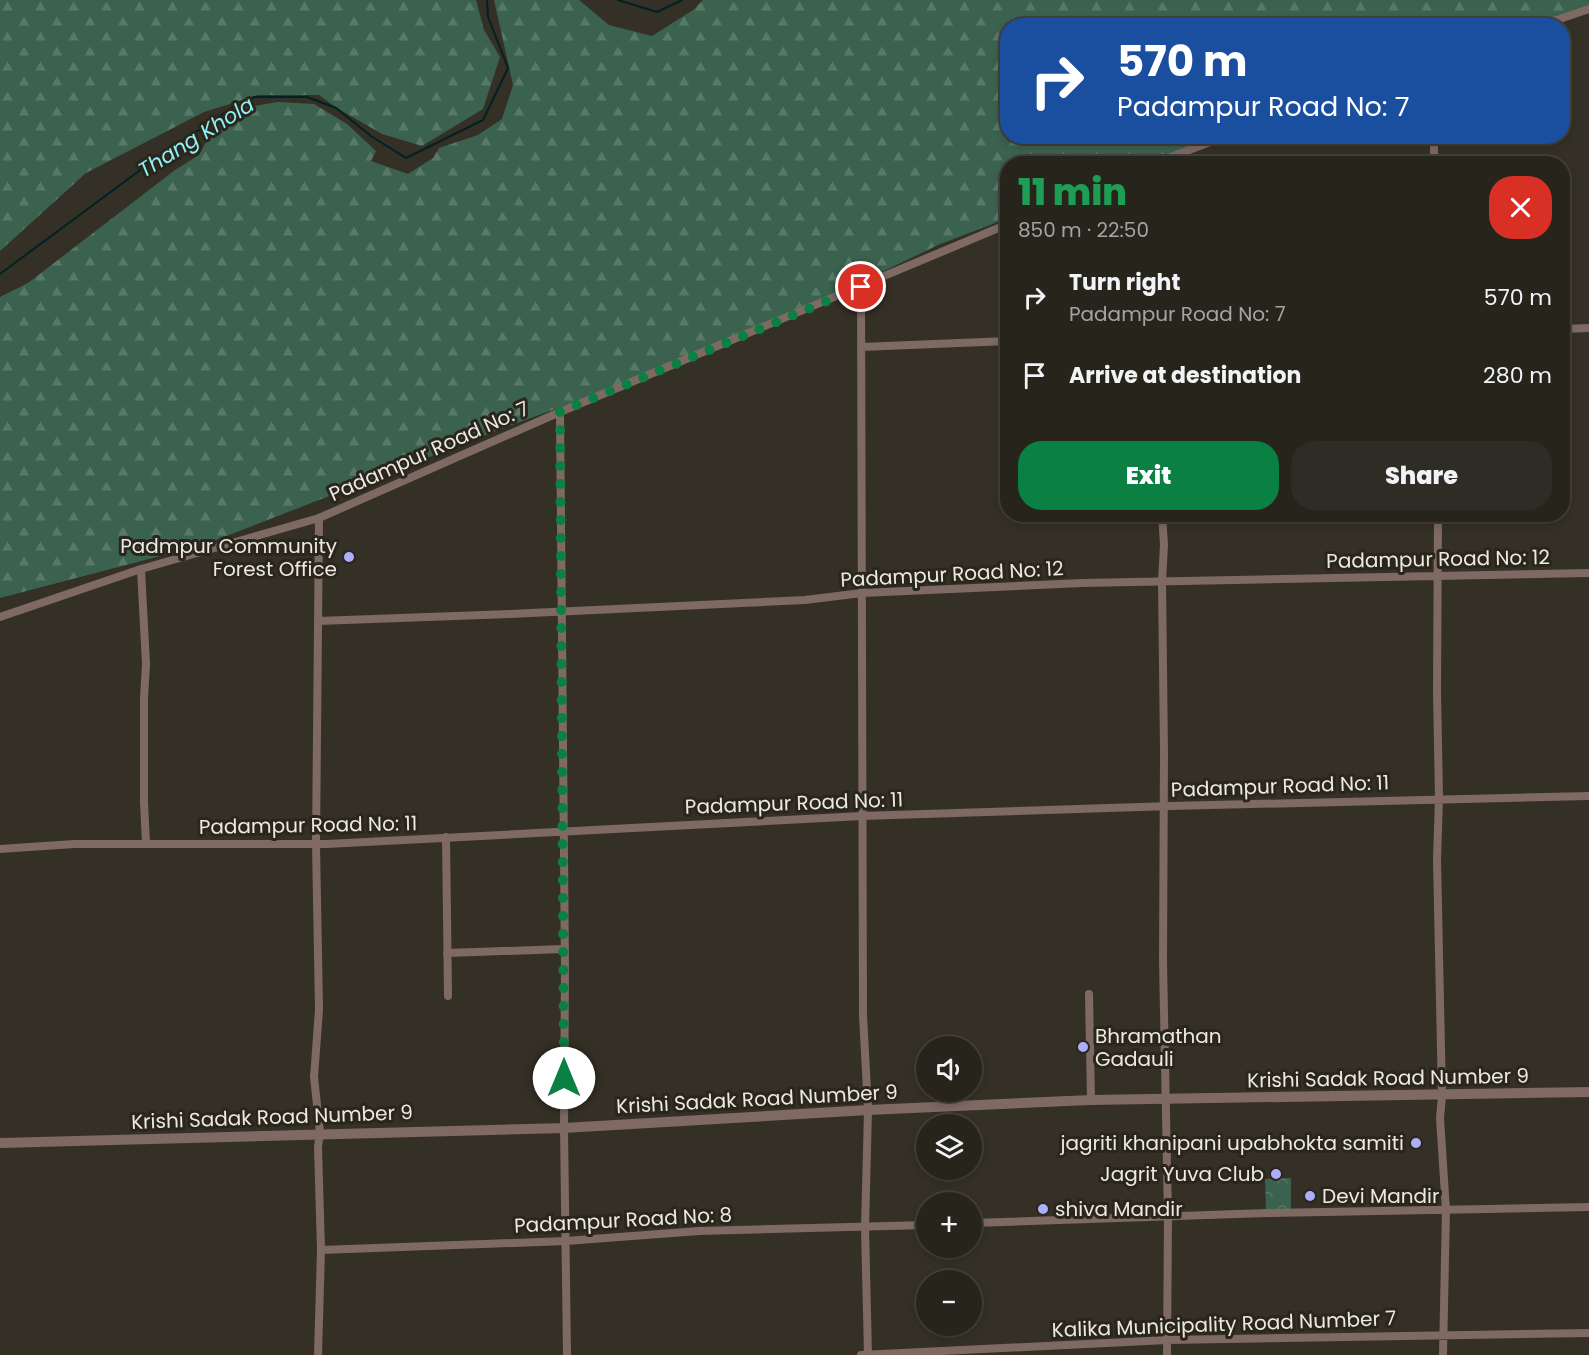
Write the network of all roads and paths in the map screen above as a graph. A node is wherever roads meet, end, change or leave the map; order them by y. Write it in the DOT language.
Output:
graph roads {
  1 [pos="1589,9"];
  2 [pos="1563,18"];
  3 [pos="1205,144"];
  4 [pos="1173,156"];
  5 [pos="1000,228"];
  6 [pos="861,287"];
  7 [pos="1589,328"];
  8 [pos="1570,329"];
  9 [pos="1000,341"];
  10 [pos="861,347"];
  11 [pos="560,412"];
  12 [pos="319,518"];
  13 [pos="1163,522"];
  14 [pos="1438,522"];
  15 [pos="141,569"];
  16 [pos="1589,573"];
  17 [pos="1439,575"];
  18 [pos="1162,581"];
  19 [pos="862,592"];
  20 [pos="562,611"];
  21 [pos="0,617"];
  22 [pos="318,621"];
  23 [pos="1589,796"];
  24 [pos="1439,798"];
  25 [pos="1164,806"];
  26 [pos="862,816"];
  27 [pos="563,831"];
  28 [pos="446,837"];
  29 [pos="146,844"];
  30 [pos="316,844"];
  31 [pos="0,849"];
  32 [pos="564,949"];
  33 [pos="447,953"];
  34 [pos="1089,994"];
  35 [pos="448,996"];
  36 [pos="1589,1092"];
  37 [pos="1442,1096"];
  38 [pos="1091,1100"];
  39 [pos="1164,1100"];
  40 [pos="868,1110"];
  41 [pos="564,1128"];
  42 [pos="320,1133"];
  43 [pos="0,1143"];
  44 [pos="1589,1207"];
  45 [pos="1446,1210"];
  46 [pos="1168,1216"];
  47 [pos="982,1223"];
  48 [pos="916,1226"];
  49 [pos="865,1228"];
  50 [pos="566,1242"];
  51 [pos="321,1250"];
  52 [pos="1589,1333"];
  53 [pos="1442,1335"];
  54 [pos="1167,1340"];
  55 [pos="318,1355"];
  56 [pos="567,1355"];
  57 [pos="861,1355"];
  58 [pos="868,1355"];
  59 [pos="1167,1355"];
  60 [pos="1443,1355"];
  1 -- 2 [label="street"];
  3 -- 4 [label="street"];
  5 -- 6 [label="street, Padampur Road No: 7"];
  6 -- 10 [label="street"];
  6 -- 11 [label="street, Padampur Road No: 7"];
  7 -- 8 [label="street"];
  9 -- 10 [label="street"];
  10 -- 19 [label="street"];
  11 -- 12 [label="street, Padampur Road No: 7"];
  11 -- 20 [label="street"];
  12 -- 15 [label="street, Padampur Road No: 7"];
  12 -- 22 [label="street"];
  13 -- 18 [label="street"];
  14 -- 17 [label="street"];
  15 -- 21 [label="street, Padampur Road No: 7"];
  15 -- 29 [label="street"];
  16 -- 17 [label="street, Padampur Road No: 12"];
  17 -- 18 [label="street, Padampur Road No: 12"];
  17 -- 24 [label="street"];
  18 -- 19 [label="street, Padampur Road No: 12"];
  18 -- 25 [label="street"];
  19 -- 20 [label="street, Padampur Road No: 12"];
  19 -- 26 [label="street"];
  20 -- 22 [label="street, Padampur Road No: 12"];
  20 -- 27 [label="street"];
  22 -- 30 [label="street"];
  23 -- 24 [label="street, Padampur Road No: 11"];
  24 -- 25 [label="street, Padampur Road No: 11"];
  24 -- 37 [label="street"];
  25 -- 26 [label="street, Padampur Road No: 11"];
  25 -- 39 [label="street"];
  26 -- 27 [label="street, Padampur Road No: 11"];
  26 -- 40 [label="street"];
  27 -- 28 [label="street, Padampur Road No: 11"];
  27 -- 32 [label="street"];
  28 -- 30 [label="street, Padampur Road No: 11"];
  28 -- 33 [label="street"];
  29 -- 30 [label="street, Padampur Road No: 11"];
  29 -- 31 [label="street, Padampur Road No: 11"];
  30 -- 42 [label="street"];
  32 -- 33 [label="street"];
  32 -- 41 [label="street"];
  33 -- 35 [label="street"];
  34 -- 38 [label="street"];
  36 -- 37 [label="street, Krishi Sadak Road Number 9"];
  37 -- 39 [label="street, Krishi Sadak Road Number 9"];
  37 -- 45 [label="street"];
  38 -- 39 [label="street, Krishi Sadak Road Number 9"];
  38 -- 40 [label="street, Krishi Sadak Road Number 9"];
  39 -- 46 [label="street"];
  40 -- 41 [label="street, Krishi Sadak Road Number 9"];
  40 -- 49 [label="street"];
  41 -- 42 [label="street, Krishi Sadak Road Number 9"];
  41 -- 50 [label="street"];
  42 -- 43 [label="street, Krishi Sadak Road Number 9"];
  42 -- 51 [label="street"];
  44 -- 45 [label="street"];
  45 -- 46 [label="street"];
  45 -- 53 [label="street"];
  46 -- 47 [label="street"];
  46 -- 54 [label="street"];
  48 -- 49 [label="street, Padampur Road No: 8"];
  49 -- 50 [label="street, Padampur Road No: 8"];
  49 -- 58 [label="street"];
  50 -- 51 [label="street, Padampur Road No: 8"];
  50 -- 56 [label="street"];
  51 -- 55 [label="street"];
  52 -- 53 [label="street, Kalika Municipality Road Number 7"];
  53 -- 54 [label="street, Kalika Municipality Road Number 7"];
  53 -- 60 [label="street"];
  54 -- 58 [label="street, Kalika Municipality Road Number 7"];
  54 -- 59 [label="street"];
  57 -- 58 [label="street, Kalika Municipality Road Number 7"];
}
